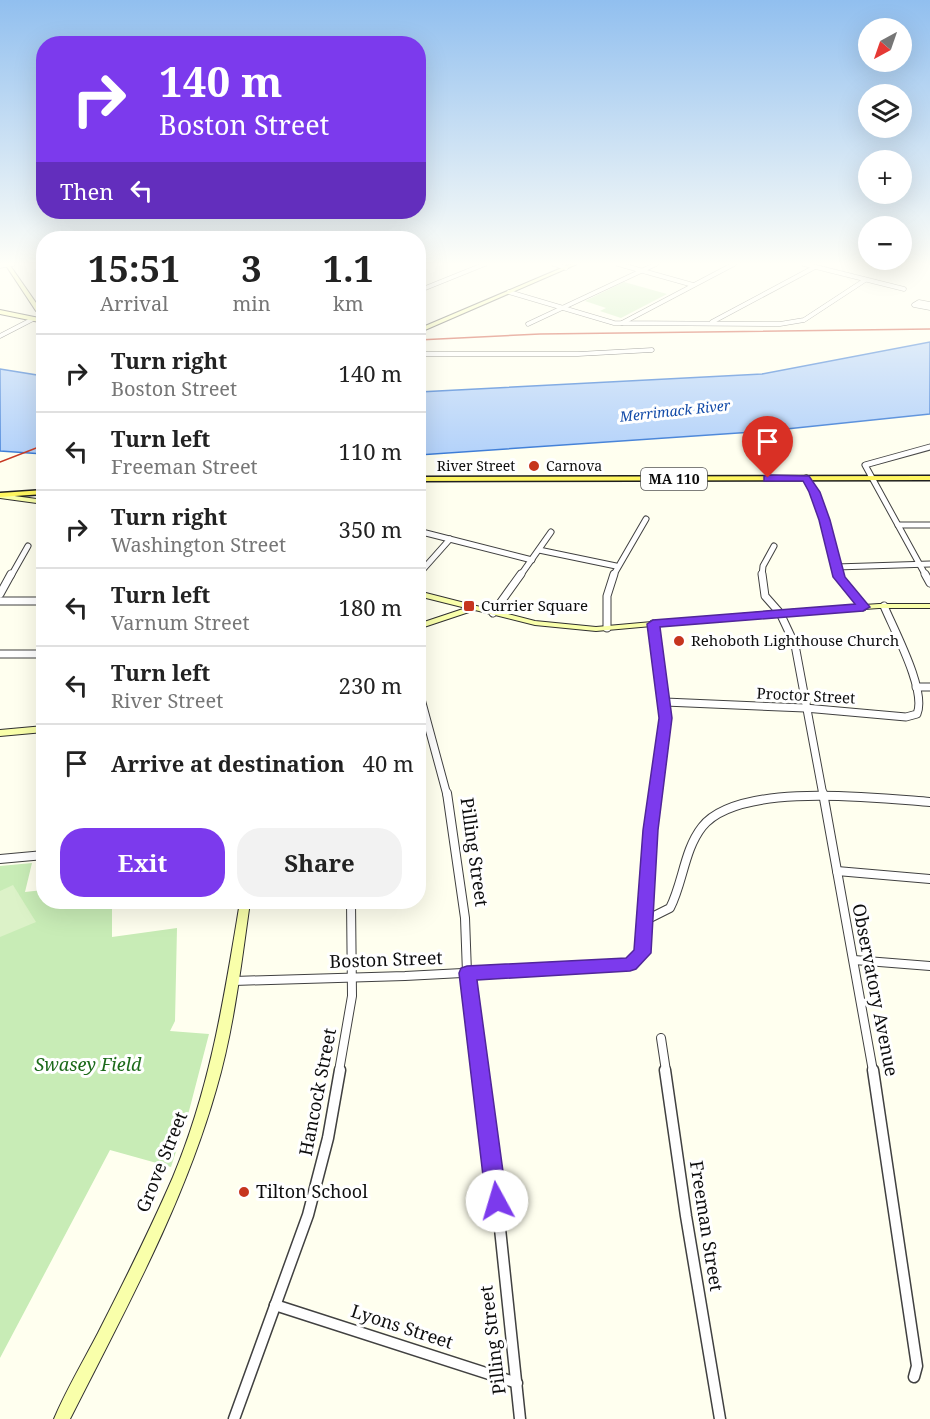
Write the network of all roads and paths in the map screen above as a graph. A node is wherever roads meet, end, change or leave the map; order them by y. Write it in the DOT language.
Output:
graph roads {
  1 [pos="652,350"];
  2 [pos="426,354"];
  3 [pos="930,447"];
  4 [pos="806,478"];
  5 [pos="874,478"];
  6 [pos="930,478"];
  7 [pos="426,479"];
  8 [pos="36,493"];
  9 [pos="0,495"];
  10 [pos="36,501"];
  11 [pos="646,519"];
  12 [pos="898,525"];
  13 [pos="930,525"];
  14 [pos="551,532"];
  15 [pos="426,533"];
  16 [pos="450,540"];
  17 [pos="28,546"];
  18 [pos="774,546"];
  19 [pos="539,550"];
  20 [pos="532,560"];
  21 [pos="919,564"];
  22 [pos="930,564"];
  23 [pos="426,566"];
  24 [pos="616,566"];
  25 [pos="836,567"];
  26 [pos="930,583"];
  27 [pos="0,594"];
  28 [pos="426,595"];
  29 [pos="0,601"];
  30 [pos="36,601"];
  31 [pos="456,604"];
  32 [pos="884,606"];
  33 [pos="930,606"];
  34 [pos="863,607"];
  35 [pos="473,608"];
  36 [pos="493,613"];
  37 [pos="780,613"];
  38 [pos="442,617"];
  39 [pos="426,624"];
  40 [pos="653,624"];
  41 [pos="607,628"];
  42 [pos="0,654"];
  43 [pos="36,654"];
  44 [pos="916,687"];
  45 [pos="930,687"];
  46 [pos="665,702"];
  47 [pos="805,708"];
  48 [pos="426,717"];
  49 [pos="36,728"];
  50 [pos="0,733"];
  51 [pos="824,796"];
  52 [pos="930,802"];
  53 [pos="36,856"];
  54 [pos="0,859"];
  55 [pos="837,871"];
  56 [pos="930,879"];
  57 [pos="244,909"];
  58 [pos="351,909"];
  59 [pos="646,920"];
  60 [pos="854,960"];
  61 [pos="930,966"];
  62 [pos="467,973"];
  63 [pos="352,978"];
  64 [pos="234,981"];
  65 [pos="661,1038"];
  66 [pos="275,1305"];
  67 [pos="914,1377"];
  68 [pos="517,1383"];
  69 [pos="62,1419"];
  70 [pos="234,1419"];
  71 [pos="519,1419"];
  72 [pos="720,1419"];
  1 -- 2 [label="street"];
  3 -- 5 [label="street"];
  4 -- 5 [label="main road, River Street / MA 110"];
  4 -- 7 [label="main road, River Street / MA 110"];
  4 -- 25 [label="street"];
  5 -- 6 [label="main road, River Street / MA 110"];
  5 -- 12 [label="street"];
  8 -- 9 [label="main road"];
  9 -- 10 [label="street"];
  11 -- 24 [label="street"];
  12 -- 13 [label="street"];
  12 -- 21 [label="street"];
  14 -- 19 [label="street"];
  15 -- 16 [label="street"];
  16 -- 20 [label="street"];
  16 -- 23 [label="street"];
  17 -- 27 [label="street"];
  18 -- 37 [label="street, Observatory Avenue"];
  19 -- 20 [label="street"];
  19 -- 24 [label="street"];
  20 -- 36 [label="street"];
  21 -- 22 [label="street"];
  21 -- 25 [label="street"];
  21 -- 26 [label="street"];
  24 -- 41 [label="street"];
  25 -- 34 [label="street"];
  28 -- 31 [label="street"];
  29 -- 30 [label="street"];
  31 -- 35 [label="street"];
  31 -- 38 [label="street"];
  32 -- 33 [label="street"];
  32 -- 34 [label="street"];
  32 -- 44 [label="street"];
  34 -- 37 [label="street"];
  35 -- 36 [label="street"];
  35 -- 38 [label="street"];
  36 -- 41 [label="street"];
  37 -- 40 [label="street"];
  37 -- 47 [label="street, Observatory Avenue"];
  38 -- 39 [label="street"];
  40 -- 41 [label="street"];
  40 -- 46 [label="street"];
  42 -- 43 [label="street"];
  44 -- 45 [label="street"];
  44 -- 47 [label="street, Proctor Street"];
  46 -- 47 [label="street, Proctor Street"];
  46 -- 59 [label="street"];
  47 -- 51 [label="street, Observatory Avenue"];
  48 -- 62 [label="street, Pilling Street"];
  49 -- 50 [label="street"];
  51 -- 52 [label="street"];
  51 -- 55 [label="street, Observatory Avenue"];
  51 -- 59 [label="street"];
  53 -- 54 [label="street"];
  55 -- 56 [label="street"];
  55 -- 60 [label="street, Observatory Avenue"];
  57 -- 64 [label="street, Grove Street"];
  58 -- 63 [label="street, Hancock Street"];
  59 -- 62 [label="street, Boston Street"];
  60 -- 61 [label="street"];
  60 -- 67 [label="street, Observatory Avenue"];
  62 -- 63 [label="street, Boston Street"];
  62 -- 68 [label="street, Pilling Street"];
  63 -- 64 [label="street, Boston Street"];
  63 -- 66 [label="street, Hancock Street"];
  64 -- 69 [label="street, Grove Street"];
  65 -- 72 [label="street, Freeman Street"];
  66 -- 68 [label="street, Lyons Street"];
  66 -- 70 [label="street, Hancock Street"];
  68 -- 71 [label="street, Pilling Street"];
}
